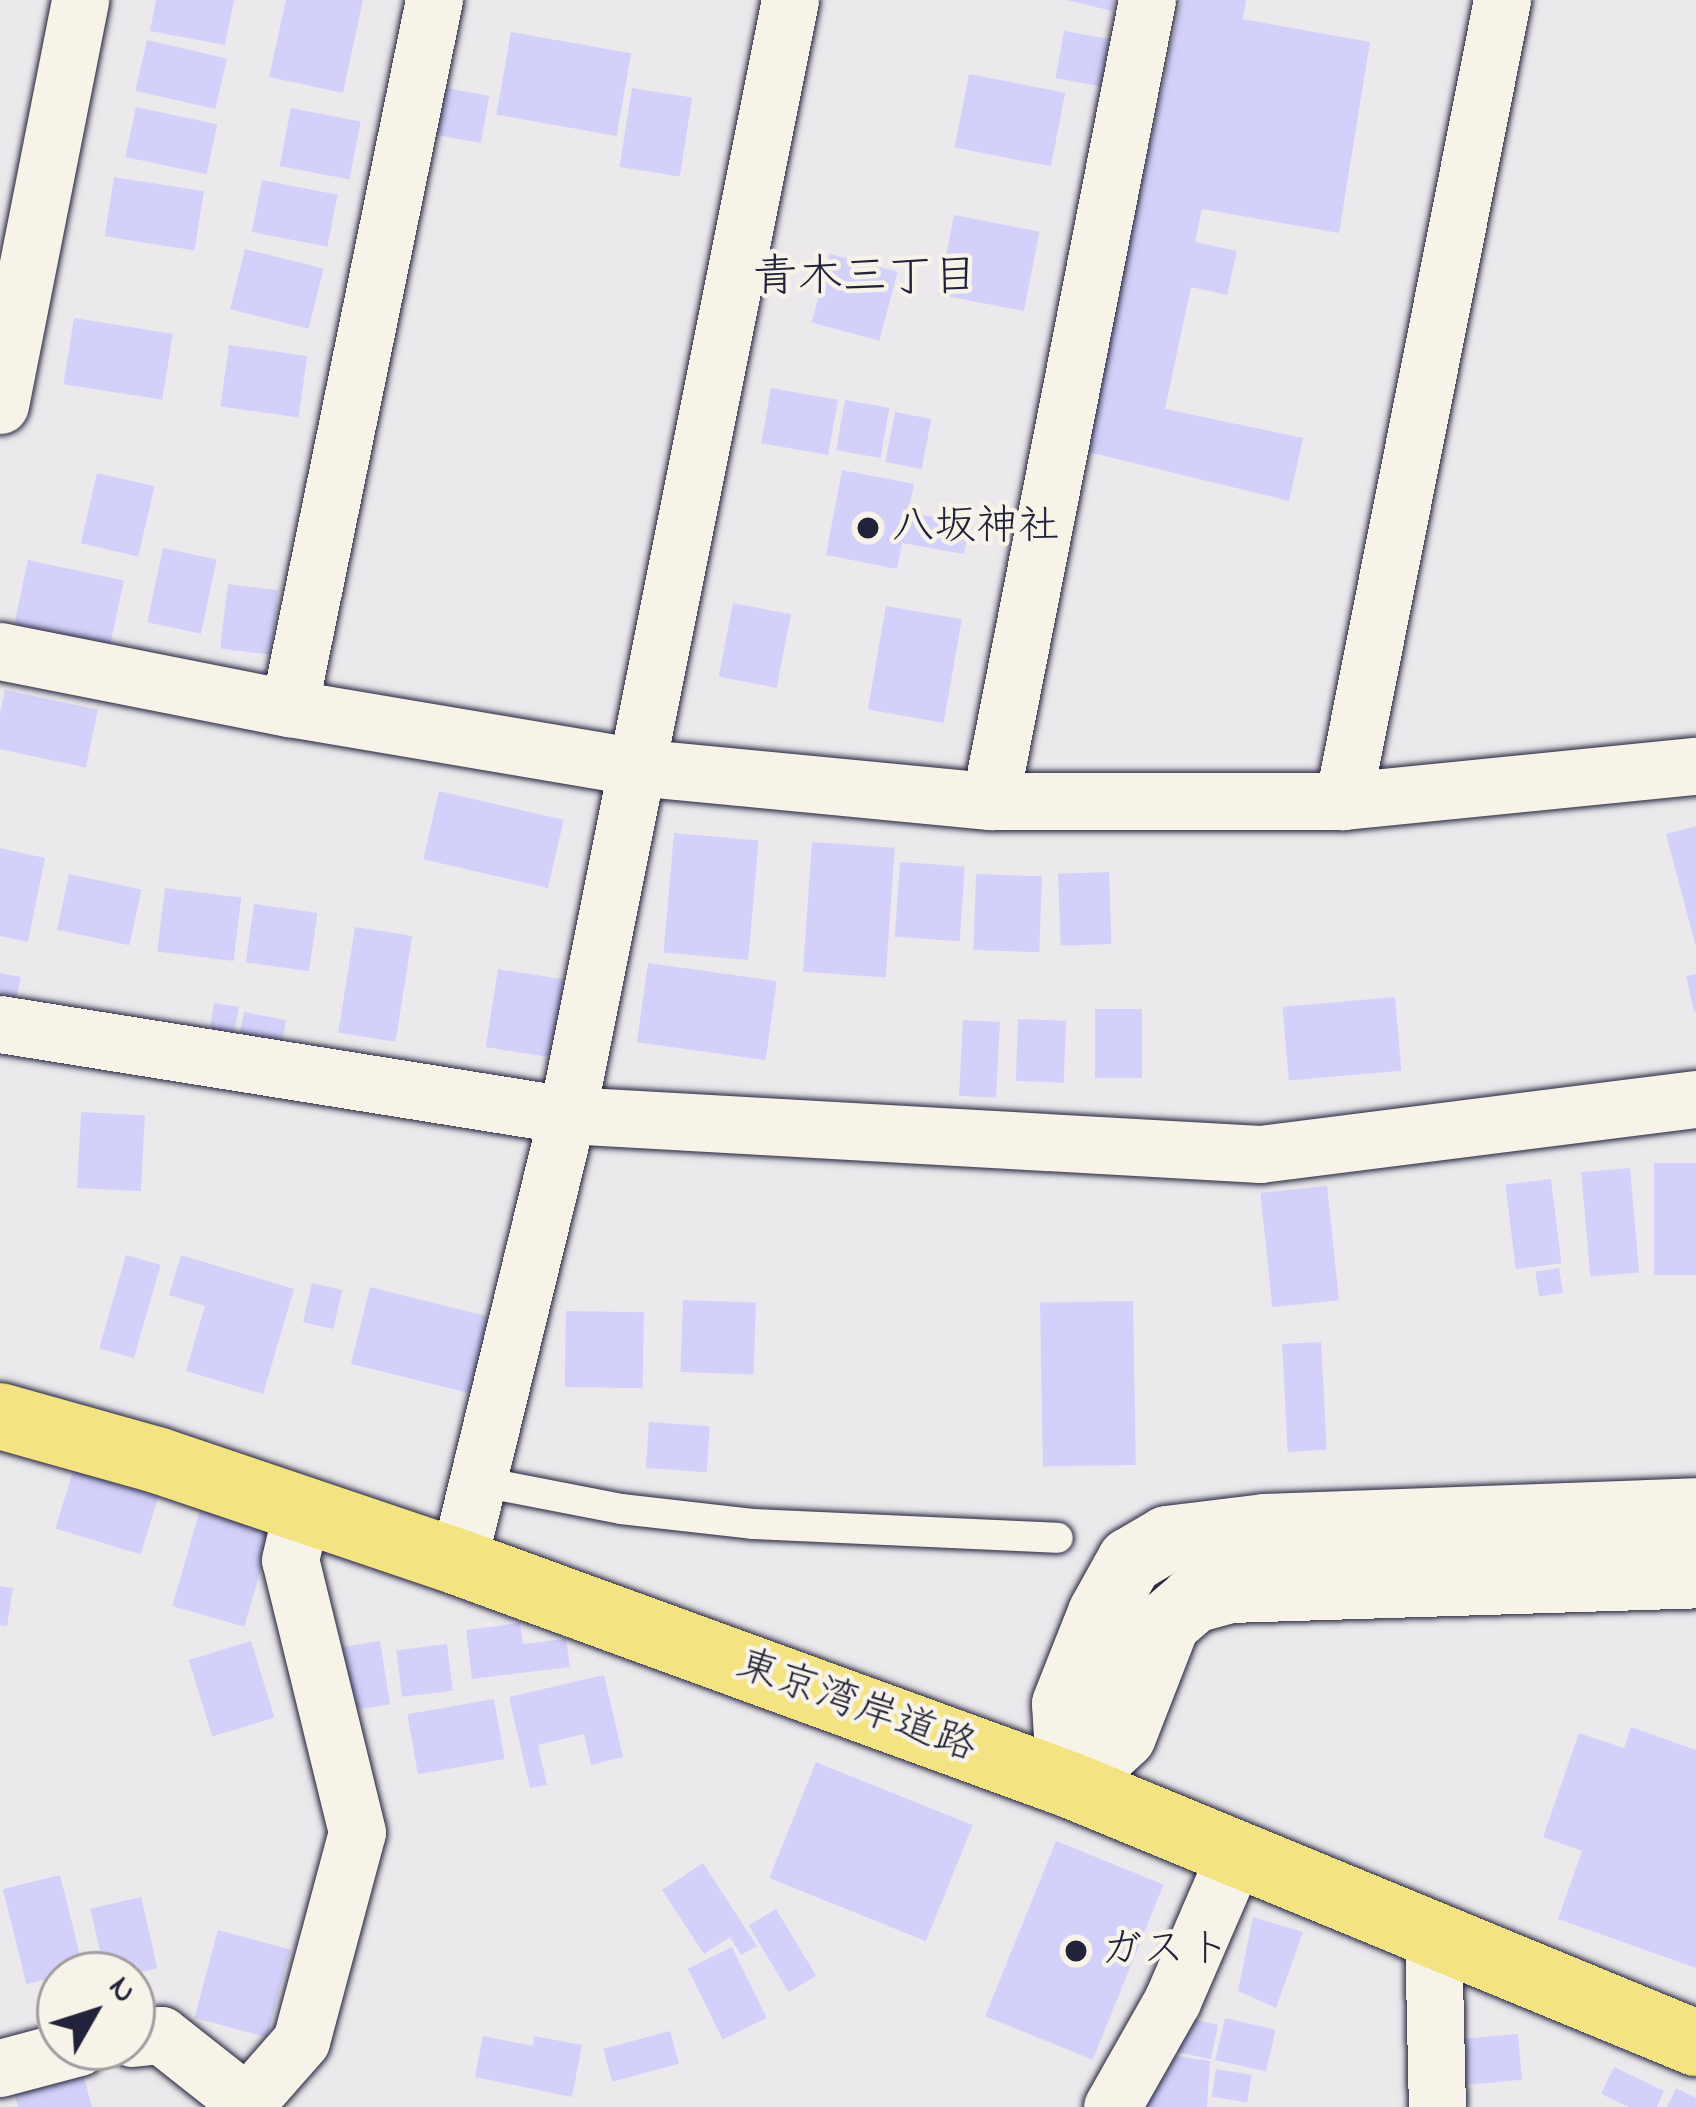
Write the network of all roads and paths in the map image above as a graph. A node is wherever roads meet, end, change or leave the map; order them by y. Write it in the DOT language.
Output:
graph roads {
  1 [pos="80,0"];
  2 [pos="434,0"];
  3 [pos="790,0"];
  4 [pos="1147,0"];
  5 [pos="1502,0"];
  6 [pos="16,243"];
  7 [pos="0,405"];
  8 [pos="0,651"];
  9 [pos="289,708"];
  10 [pos="1696,766"];
  11 [pos="636,767"];
  12 [pos="990,801"];
  13 [pos="1343,801"];
  14 [pos="0,1024"];
  15 [pos="1696,1100"];
  16 [pos="567,1114"];
  17 [pos="0,1416"];
  18 [pos="477,1481"];
  19 [pos="1696,1511"];
  20 [pos="301,1513"];
  21 [pos="1058,1538"];
  22 [pos="458,1562"];
  23 [pos="1696,1575"];
  24 [pos="1070,1785"];
  25 [pos="1237,1851"];
  26 [pos="1433,1933"];
  27 [pos="156,2036"];
  28 [pos="1696,2043"];
  29 [pos="36,2058"];
  30 [pos="0,2068"];
  31 [pos="245,2105"];
  32 [pos="1112,2107"];
  33 [pos="1437,2107"];
  1 -- 6 [label="street"];
  2 -- 9 [label="street"];
  3 -- 11 [label="street"];
  4 -- 12 [label="street"];
  5 -- 13 [label="street"];
  6 -- 7 [label="street"];
  8 -- 9 [label="street"];
  9 -- 11 [label="street"];
  10 -- 13 [label="street"];
  11 -- 12 [label="street"];
  11 -- 16 [label="street"];
  12 -- 13 [label="street"];
  14 -- 16 [label="street"];
  15 -- 16 [label="street"];
  16 -- 18 [label="street"];
  17 -- 20 [label="highway, 東京湾岸道路"];
  18 -- 21 [label="lane"];
  18 -- 22 [label="street"];
  19 -- 24 [label="street"];
  20 -- 22 [label="highway, 東京湾岸道路"];
  20 -- 31 [label="street"];
  22 -- 24 [label="highway, 東京湾岸道路"];
  23 -- 24 [label="street"];
  24 -- 25 [label="highway, 東京湾岸道路"];
  25 -- 26 [label="highway, 東京湾岸道路"];
  25 -- 32 [label="street"];
  26 -- 28 [label="highway, 東京湾岸道路"];
  26 -- 33 [label="street"];
  27 -- 31 [label="street"];
  29 -- 30 [label="street"];
}
